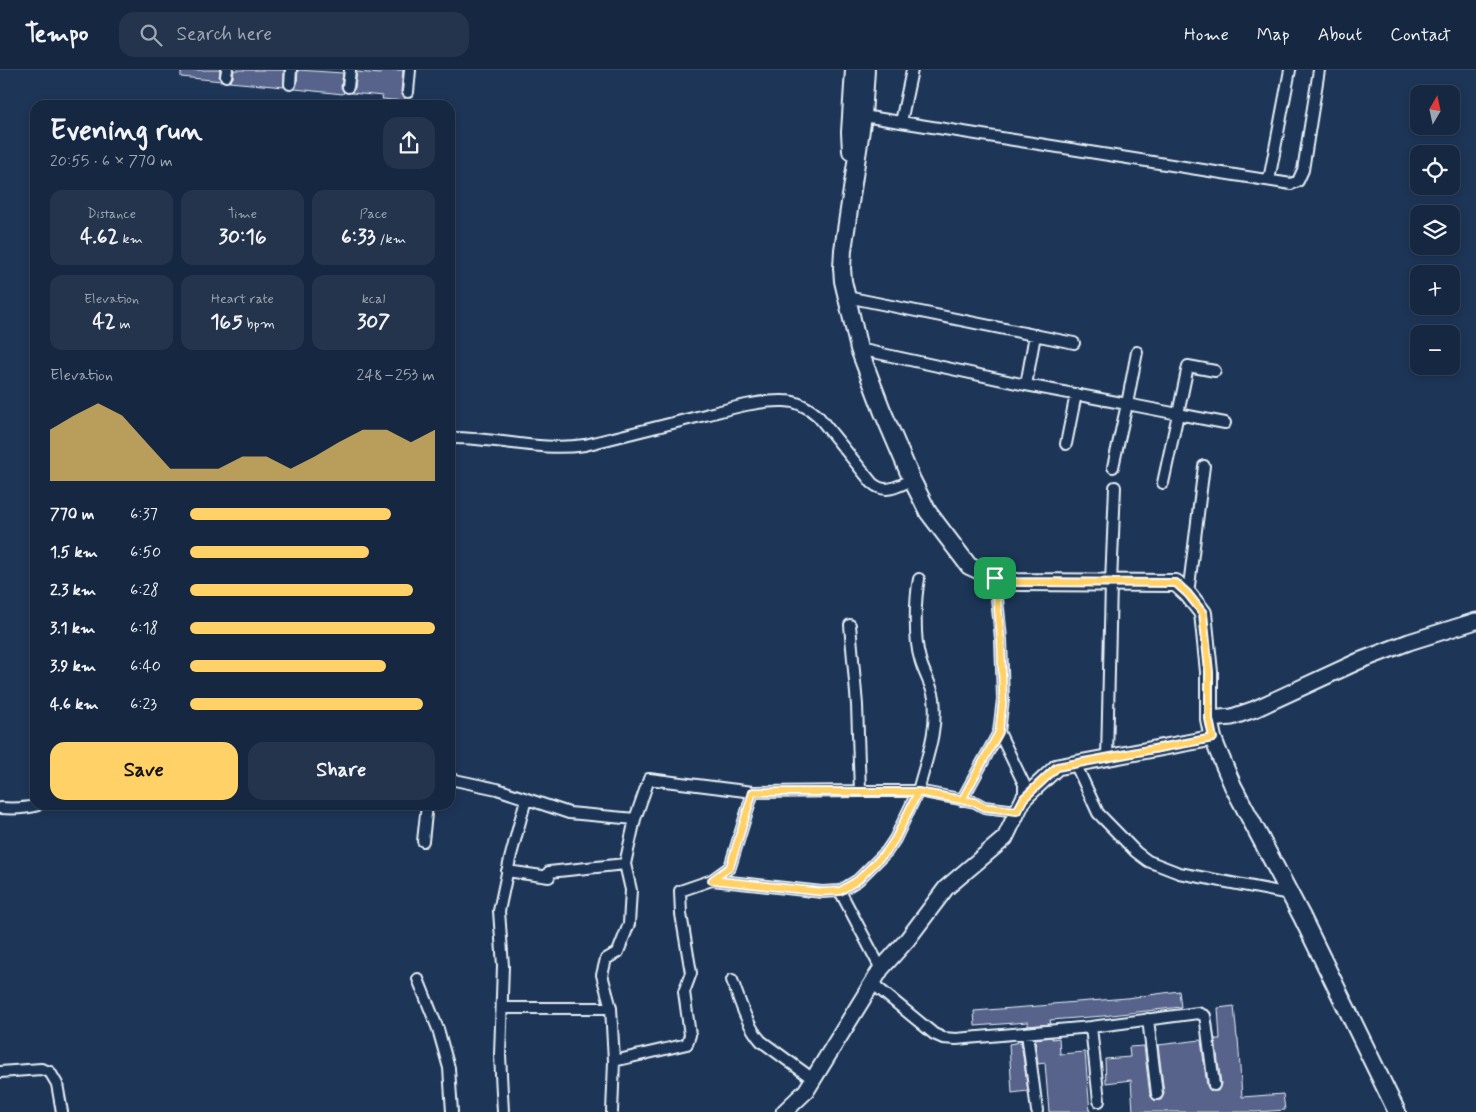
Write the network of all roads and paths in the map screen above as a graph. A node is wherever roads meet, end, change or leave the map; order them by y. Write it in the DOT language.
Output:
graph roads {
  1 [pos="291,70"];
  2 [pos="350,70"];
  3 [pos="410,70"];
  4 [pos="854,70"];
  5 [pos="866,70"];
  6 [pos="912,70"];
  7 [pos="1290,70"];
  8 [pos="1319,70"];
  9 [pos="290,84"];
  10 [pos="348,87"];
  11 [pos="408,92"];
  12 [pos="864,116"];
  13 [pos="902,122"];
  14 [pos="1272,180"];
  15 [pos="852,188"];
  16 [pos="847,297"];
  17 [pos="1035,335"];
  18 [pos="1074,343"];
  19 [pos="858,349"];
  20 [pos="1137,352"];
  21 [pos="1215,371"];
  22 [pos="1026,385"];
  23 [pos="1076,394"];
  24 [pos="1127,404"];
  25 [pos="1178,414"];
  26 [pos="1225,423"];
  27 [pos="455,438"];
  28 [pos="1066,444"];
  29 [pos="1113,466"];
  30 [pos="1204,466"];
  31 [pos="912,480"];
  32 [pos="1162,483"];
  33 [pos="1115,487"];
  34 [pos="995,578"];
  35 [pos="919,579"];
  36 [pos="1111,583"];
  37 [pos="1188,594"];
  38 [pos="1476,621"];
  39 [pos="850,625"];
  40 [pos="1209,719"];
  41 [pos="999,732"];
  42 [pos="1216,745"];
  43 [pos="1106,758"];
  44 [pos="1076,764"];
  45 [pos="455,780"];
  46 [pos="860,790"];
  47 [pos="753,792"];
  48 [pos="918,792"];
  49 [pos="526,799"];
  50 [pos="962,800"];
  51 [pos="1020,804"];
  52 [pos="30,807"];
  53 [pos="0,808"];
  54 [pos="426,810"];
  55 [pos="635,819"];
  56 [pos="423,841"];
  57 [pos="625,864"];
  58 [pos="507,871"];
  59 [pos="712,880"];
  60 [pos="840,891"];
  61 [pos="1290,894"];
  62 [pos="881,969"];
  63 [pos="418,979"];
  64 [pos="732,980"];
  65 [pos="872,983"];
  66 [pos="502,1008"];
  67 [pos="611,1008"];
  68 [pos="1148,1018"];
  69 [pos="1090,1027"];
  70 [pos="1027,1033"];
  71 [pos="614,1061"];
  72 [pos="0,1072"];
  73 [pos="813,1079"];
  74 [pos="1214,1085"];
  75 [pos="1158,1094"];
  76 [pos="1100,1101"];
  77 [pos="1037,1111"];
  78 [pos="62,1112"];
  79 [pos="452,1112"];
  80 [pos="502,1112"];
  81 [pos="612,1112"];
  82 [pos="784,1112"];
  83 [pos="1397,1112"];
  1 -- 9 [label="street"];
  2 -- 10 [label="street"];
  3 -- 11 [label="street"];
  4 -- 15 [label="main road"];
  5 -- 12 [label="main road"];
  6 -- 13 [label="street"];
  7 -- 14 [label="street"];
  8 -- 14 [label="street"];
  12 -- 13 [label="street"];
  12 -- 15 [label="main road"];
  13 -- 14 [label="street"];
  15 -- 16 [label="main road"];
  16 -- 17 [label="street"];
  16 -- 19 [label="main road"];
  17 -- 18 [label="street"];
  17 -- 22 [label="street"];
  19 -- 22 [label="street"];
  19 -- 31 [label="main road"];
  20 -- 24 [label="street"];
  21 -- 25 [label="street"];
  22 -- 23 [label="street"];
  23 -- 24 [label="street"];
  23 -- 28 [label="street"];
  24 -- 25 [label="street"];
  24 -- 29 [label="street"];
  25 -- 26 [label="street"];
  25 -- 32 [label="street"];
  27 -- 31 [label="street"];
  30 -- 37 [label="street"];
  31 -- 34 [label="main road"];
  33 -- 36 [label="street"];
  34 -- 36 [label="main road"];
  34 -- 41 [label="street"];
  35 -- 48 [label="street"];
  36 -- 37 [label="main road"];
  36 -- 43 [label="street"];
  37 -- 40 [label="main road"];
  38 -- 40 [label="street"];
  39 -- 46 [label="street"];
  40 -- 42 [label="main road"];
  41 -- 50 [label="street"];
  41 -- 51 [label="street"];
  42 -- 43 [label="street"];
  42 -- 61 [label="main road"];
  43 -- 44 [label="street"];
  44 -- 51 [label="street"];
  44 -- 61 [label="street"];
  45 -- 49 [label="street"];
  46 -- 47 [label="street"];
  46 -- 48 [label="street"];
  47 -- 55 [label="street"];
  47 -- 59 [label="street"];
  48 -- 50 [label="street"];
  48 -- 60 [label="street"];
  49 -- 55 [label="street"];
  49 -- 58 [label="street"];
  50 -- 51 [label="street"];
  51 -- 62 [label="street"];
  52 -- 53 [label="street"];
  54 -- 56 [label="street"];
  55 -- 57 [label="street"];
  57 -- 58 [label="street"];
  57 -- 67 [label="street"];
  58 -- 66 [label="street"];
  59 -- 60 [label="street"];
  59 -- 71 [label="street"];
  60 -- 62 [label="street"];
  61 -- 83 [label="main road"];
  62 -- 65 [label="street"];
  63 -- 79 [label="street"];
  64 -- 73 [label="street"];
  65 -- 70 [label="street"];
  65 -- 73 [label="street"];
  66 -- 67 [label="street"];
  66 -- 80 [label="street"];
  67 -- 71 [label="street"];
  68 -- 69 [label="street"];
  68 -- 74 [label="street"];
  68 -- 75 [label="street"];
  69 -- 70 [label="street"];
  69 -- 76 [label="street"];
  70 -- 77 [label="street"];
  71 -- 81 [label="street"];
  72 -- 78 [label="street"];
  73 -- 82 [label="street"];
}
